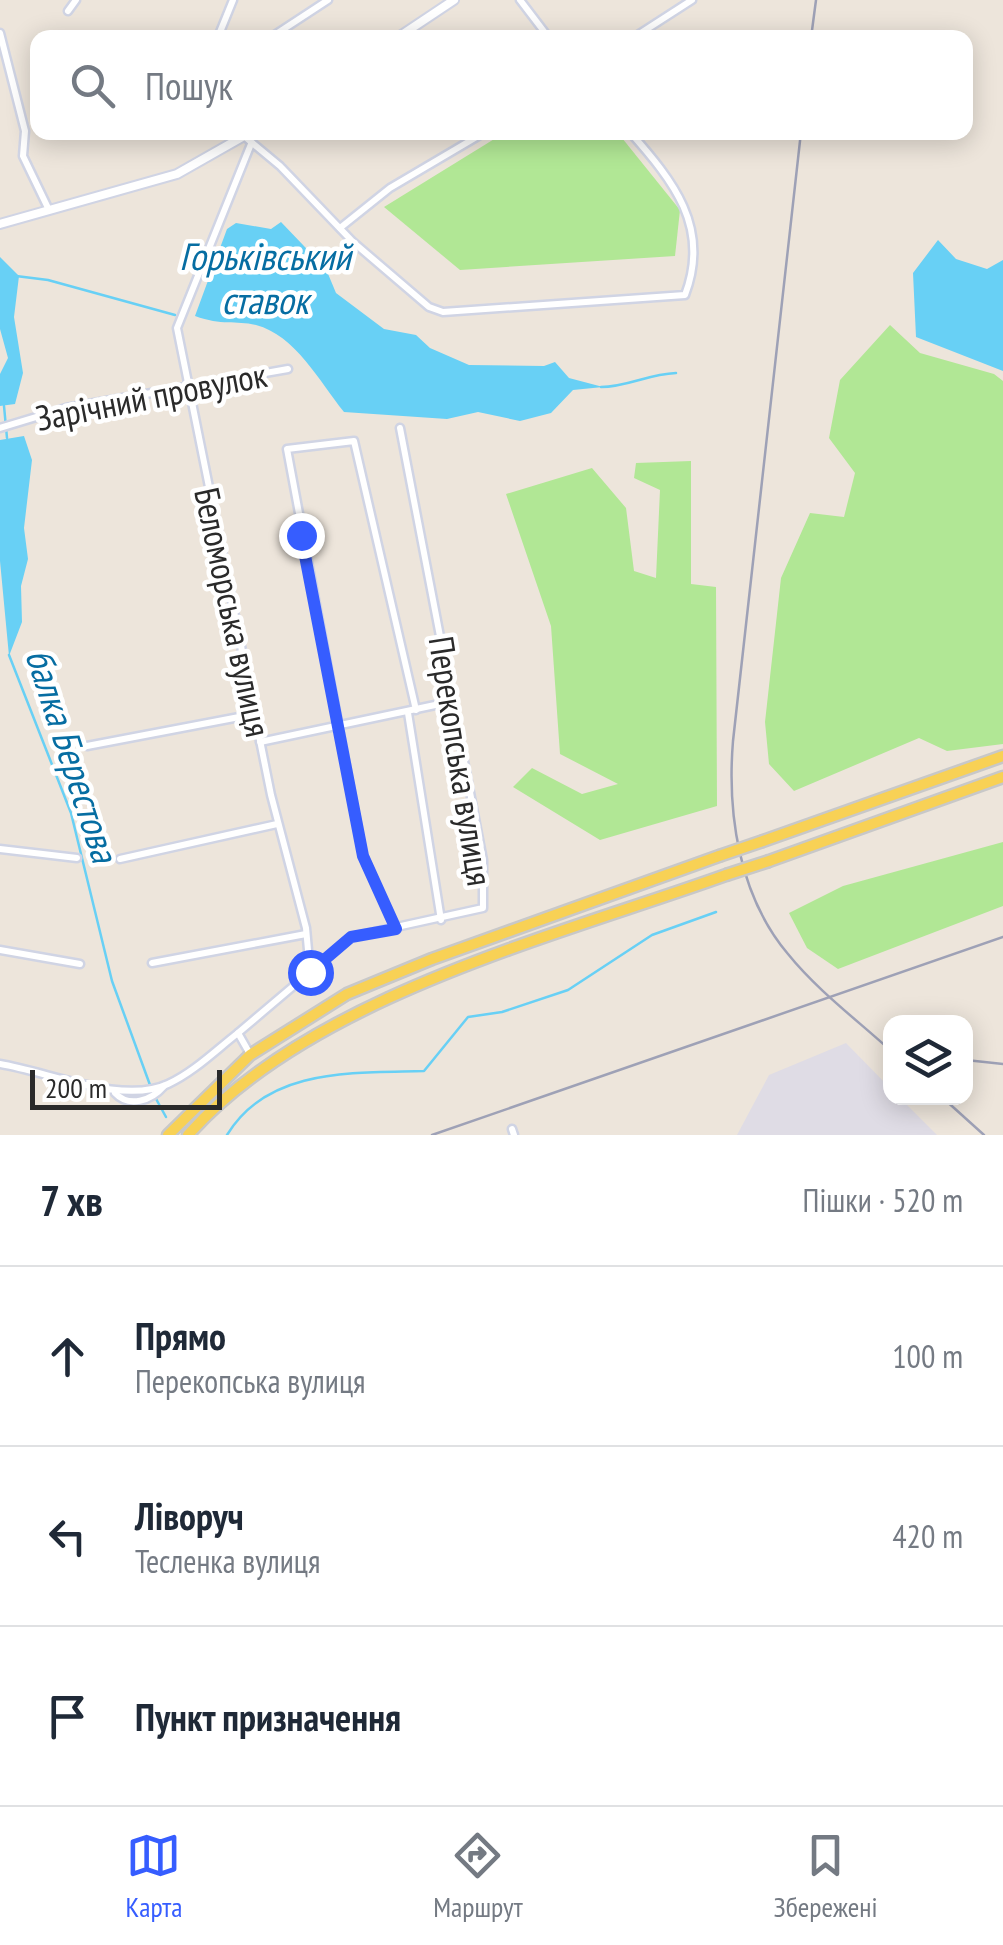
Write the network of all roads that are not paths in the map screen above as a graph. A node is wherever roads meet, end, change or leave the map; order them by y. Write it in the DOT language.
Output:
graph roads {
  1 [pos="76,0"];
  2 [pos="233,0"];
  3 [pos="328,0"];
  4 [pos="454,0"];
  5 [pos="520,0"];
  6 [pos="692,0"];
  7 [pos="68,11"];
  8 [pos="221,30"];
  9 [pos="282,30"];
  10 [pos="408,30"];
  11 [pos="543,30"];
  12 [pos="645,30"];
  13 [pos="0,33"];
  14 [pos="244,140"];
  15 [pos="247,140"];
  16 [pos="250,140"];
  17 [pos="471,140"];
  18 [pos="637,140"];
  19 [pos="49,210"];
  20 [pos="0,224"];
  21 [pos="340,228"];
  22 [pos="288,369"];
  23 [pos="188,385"];
  24 [pos="0,428"];
  25 [pos="400,428"];
  26 [pos="454,701"];
  27 [pos="412,712"];
  28 [pos="254,714"];
  29 [pos="337,728"];
  30 [pos="260,742"];
  31 [pos="88,746"];
  32 [pos="1003,756"];
  33 [pos="1003,777"];
  34 [pos="277,824"];
  35 [pos="0,849"];
  36 [pos="78,858"];
  37 [pos="120,859"];
  38 [pos="440,920"];
  39 [pos="396,929"];
  40 [pos="306,934"];
  41 [pos="0,950"];
  42 [pos="152,963"];
  43 [pos="80,964"];
  44 [pos="310,972"];
  45 [pos="306,1016"];
  46 [pos="238,1033"];
  47 [pos="317,1034"];
  48 [pos="250,1055"];
  49 [pos="0,1064"];
  50 [pos="168,1135"];
  51 [pos="188,1135"];
  1 -- 7 [label="street"];
  2 -- 8 [label="street"];
  3 -- 9 [label="street"];
  4 -- 10 [label="street"];
  5 -- 11 [label="street"];
  6 -- 12 [label="street"];
  13 -- 19 [label="street"];
  14 -- 19 [label="street"];
  15 -- 23 [label="street, Беломорська вулиця"];
  16 -- 21 [label="street"];
  17 -- 21 [label="street"];
  18 -- 21 [label="street"];
  19 -- 20 [label="street"];
  22 -- 23 [label="street, Зарічний провулок"];
  23 -- 24 [label="street, Зарічний провулок"];
  23 -- 28 [label="street, Беломорська вулиця"];
  25 -- 26 [label="street, Перекопська вулиця"];
  26 -- 27 [label="street"];
  26 -- 38 [label="street, Перекопська вулиця"];
  27 -- 29 [label="street"];
  27 -- 29 [label="street"];
  27 -- 38 [label="street"];
  28 -- 30 [label="street, Беломорська вулиця"];
  28 -- 31 [label="street"];
  29 -- 30 [label="street"];
  29 -- 39 [label="street"];
  30 -- 34 [label="street, Беломорська вулиця"];
  32 -- 45 [label="main road, bridge"];
  33 -- 47 [label="main road, bridge"];
  34 -- 37 [label="street"];
  34 -- 40 [label="street, Беломорська вулиця"];
  35 -- 36 [label="street"];
  38 -- 39 [label="street, Перекопська вулиця"];
  39 -- 44 [label="street, Перекопська вулиця"];
  40 -- 42 [label="street"];
  40 -- 44 [label="street, Беломорська вулиця"];
  41 -- 43 [label="street"];
  44 -- 46 [label="street"];
  45 -- 47 [label="main road"];
  45 -- 48 [label="main road"];
  46 -- 48 [label="street"];
  46 -- 49 [label="street"];
  47 -- 51 [label="main road"];
  48 -- 50 [label="main road"];
}
